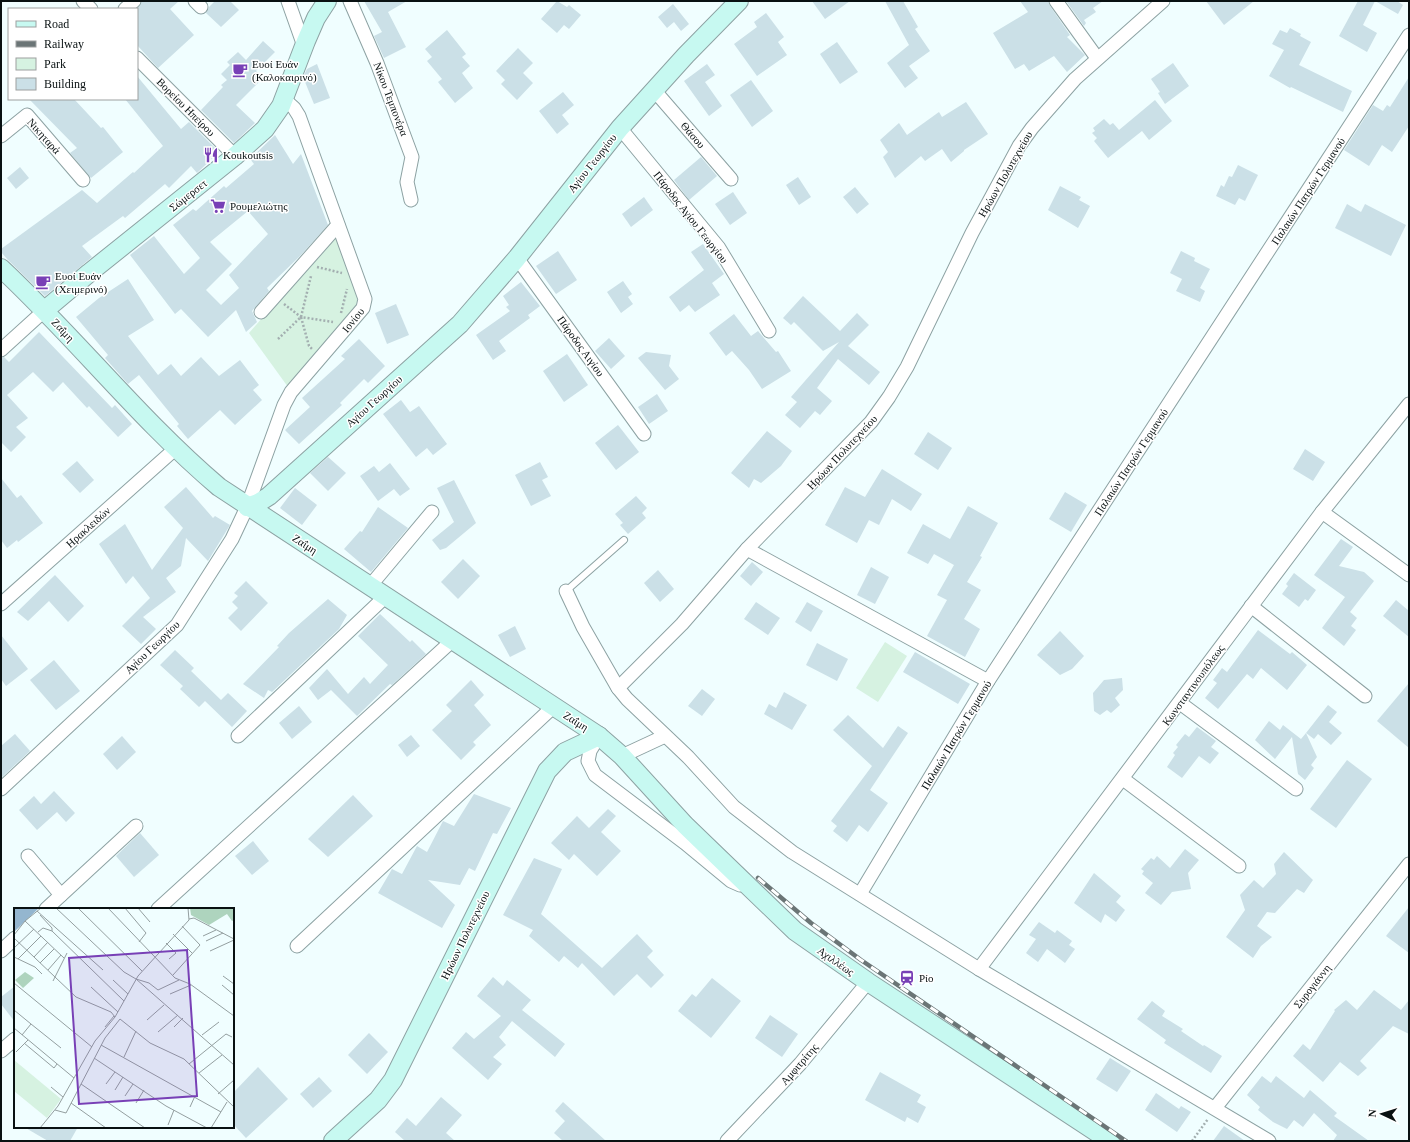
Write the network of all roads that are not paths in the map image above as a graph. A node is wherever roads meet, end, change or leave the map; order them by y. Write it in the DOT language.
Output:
graph roads {
  1 [pos="288,1"];
  2 [pos="327,1"];
  3 [pos="350,1"];
  4 [pos="739,1"];
  5 [pos="1056,1"];
  6 [pos="1163,1"];
  7 [pos="1409,35"];
  8 [pos="304,46"];
  9 [pos="1097,58"];
  10 [pos="138,59"];
  11 [pos="654,90"];
  12 [pos="284,99"];
  13 [pos="620,128"];
  14 [pos="1,136"];
  15 [pos="235,156"];
  16 [pos="731,179"];
  17 [pos="83,180"];
  18 [pos="411,200"];
  19 [pos="338,225"];
  20 [pos="518,258"];
  21 [pos="1,268"];
  22 [pos="45,310"];
  23 [pos="261,312"];
  24 [pos="769,331"];
  25 [pos="1,350"];
  26 [pos="1409,404"];
  27 [pos="644,434"];
  28 [pos="175,449"];
  29 [pos="247,507"];
  30 [pos="432,512"];
  31 [pos="1322,512"];
  32 [pos="624,540"];
  33 [pos="748,549"];
  34 [pos="1409,575"];
  35 [pos="370,586"];
  36 [pos="566,591"];
  37 [pos="386,596"];
  38 [pos="1,604"];
  39 [pos="1251,606"];
  40 [pos="453,640"];
  41 [pos="988,681"];
  42 [pos="618,688"];
  43 [pos="1364,696"];
  44 [pos="1180,703"];
  45 [pos="553,707"];
  46 [pos="238,736"];
  47 [pos="599,736"];
  48 [pos="665,736"];
  49 [pos="622,756"];
  50 [pos="1123,779"];
  51 [pos="1,788"];
  52 [pos="1296,789"];
  53 [pos="136,826"];
  54 [pos="28,856"];
  55 [pos="1409,864"];
  56 [pos="1239,866"];
  57 [pos="746,884"];
  58 [pos="860,894"];
  59 [pos="61,895"];
  60 [pos="47,908"];
  61 [pos="159,908"];
  62 [pos="14,939"];
  63 [pos="297,946"];
  64 [pos="1,951"];
  65 [pos="979,969"];
  66 [pos="868,982"];
  67 [pos="14,1040"];
  68 [pos="1,1051"];
  69 [pos="1215,1108"];
  70 [pos="333,1141"];
  71 [pos="727,1141"];
  72 [pos="1110,1141"];
  73 [pos="1269,1141"];
  1 -- 8 [label="street"];
  2 -- 8 [label="street, Σώμερσετ"];
  3 -- 18 [label="street, Νίκου Τεμπονέρα"];
  4 -- 11 [label="street, Αγίου Γεωργίου"];
  5 -- 9 [label="street"];
  6 -- 9 [label="street, Ηρώων Πολυτεχνείου"];
  7 -- 41 [label="street, Παλαιών Πατρών Γερμανού"];
  8 -- 12 [label="street, Σώμερσετ"];
  9 -- 33 [label="street, Ηρώων Πολυτεχνείου"];
  10 -- 15 [label="street, Βορείου Ηπείρου"];
  11 -- 13 [label="street, Αγίου Γεωργίου"];
  11 -- 16 [label="street, Θάσου"];
  12 -- 15 [label="street, Σώμερσετ"];
  12 -- 19 [label="street, Ιονίου"];
  13 -- 20 [label="street, Αγίου Γεωργίου"];
  13 -- 24 [label="street, Πάροδος Αγίου Γεωργίου"];
  14 -- 17 [label="street, Νικηταρά"];
  15 -- 22 [label="street, Σώμερσετ"];
  19 -- 23 [label="street"];
  19 -- 29 [label="street, Ιονίου"];
  20 -- 27 [label="street, Πάροδος Αιγίου"];
  20 -- 29 [label="street, Αγίου Γεωργίου"];
  21 -- 22 [label="street"];
  22 -- 25 [label="street"];
  22 -- 28 [label="street, Ζαΐμη"];
  26 -- 31 [label="street, Κωνσταντινουπόλεως"];
  28 -- 29 [label="street, Ζαΐμη"];
  28 -- 38 [label="street, Ηρακλειδών"];
  29 -- 35 [label="street, Ζαΐμη"];
  29 -- 51 [label="street, Αγίου Γεωργίου"];
  30 -- 35 [label="street"];
  31 -- 34 [label="street"];
  31 -- 39 [label="street, Κωνσταντινουπόλεως"];
  32 -- 36 [label="lane"];
  33 -- 41 [label="street"];
  33 -- 42 [label="street, Ηρώων Πολυτεχνείου"];
  35 -- 37 [label="street, Ζαΐμη"];
  36 -- 42 [label="street"];
  37 -- 40 [label="street, Ζαΐμη"];
  37 -- 46 [label="street"];
  39 -- 43 [label="street"];
  39 -- 44 [label="street, Κωνσταντινουπόλεως"];
  40 -- 45 [label="street, Ζαΐμη"];
  40 -- 61 [label="street"];
  41 -- 58 [label="street, Παλαιών Πατρών Γερμανού"];
  42 -- 48 [label="street"];
  44 -- 50 [label="street, Κωνσταντινουπόλεως"];
  44 -- 52 [label="street"];
  45 -- 47 [label="street, Ζαΐμη"];
  45 -- 63 [label="street"];
  47 -- 49 [label="street, Αχιλλέως"];
  47 -- 57 [label="street"];
  47 -- 70 [label="street, Ηρώων Πολυτεχνείου"];
  48 -- 49 [label="street"];
  48 -- 58 [label="street"];
  49 -- 57 [label="street, Αχιλλέως"];
  50 -- 56 [label="street"];
  50 -- 65 [label="street, Κωνσταντινουπόλεως"];
  53 -- 59 [label="street"];
  54 -- 59 [label="street"];
  55 -- 69 [label="street, Συρογιάννη"];
  57 -- 66 [label="street, Αχιλλέως"];
  58 -- 65 [label="street"];
  59 -- 60 [label="street"];
  62 -- 64 [label="street"];
  65 -- 69 [label="street"];
  66 -- 71 [label="street, Αμφιτρίτης"];
  66 -- 72 [label="street, Αχιλλέως"];
  67 -- 68 [label="street"];
  69 -- 73 [label="street"];
}
